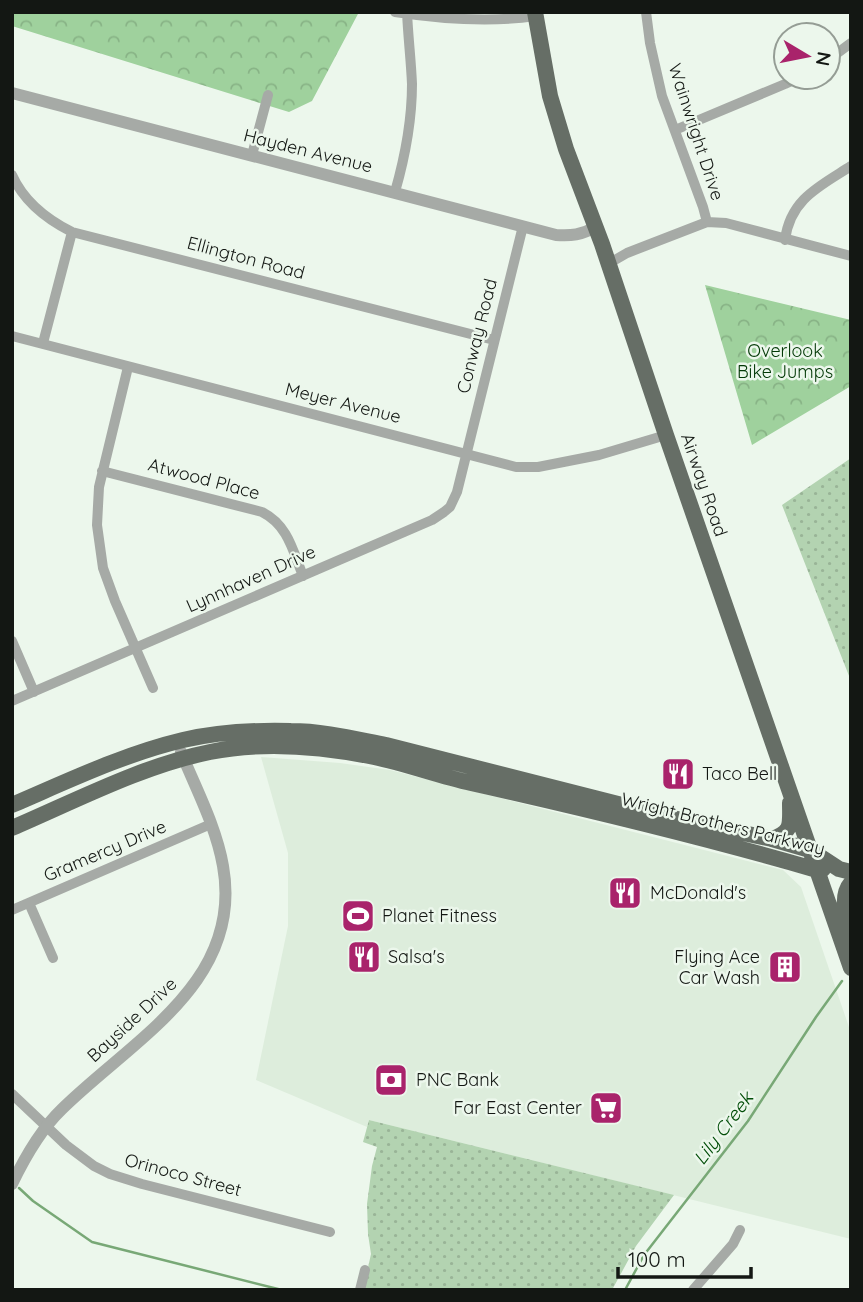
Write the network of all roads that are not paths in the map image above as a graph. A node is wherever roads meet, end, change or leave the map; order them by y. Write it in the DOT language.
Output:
graph roads {
  1 [pos="646,12"];
  2 [pos="403,13"];
  3 [pos="535,14"];
  4 [pos="772,89"];
  5 [pos="12,93"];
  6 [pos="268,95"];
  7 [pos="675,130"];
  8 [pos="252,155"];
  9 [pos="851,166"];
  10 [pos="12,175"];
  11 [pos="395,192"];
  12 [pos="706,222"];
  13 [pos="523,226"];
  14 [pos="595,227"];
  15 [pos="72,232"];
  16 [pos="785,240"];
  17 [pos="851,256"];
  18 [pos="608,264"];
  19 [pos="12,336"];
  20 [pos="494,340"];
  21 [pos="43,343"];
  22 [pos="128,367"];
  23 [pos="666,435"];
  24 [pos="466,454"];
  25 [pos="102,471"];
  26 [pos="303,576"];
  27 [pos="12,641"];
  28 [pos="135,649"];
  29 [pos="153,688"];
  30 [pos="34,692"];
  31 [pos="12,701"];
  32 [pos="177,742"];
  33 [pos="183,759"];
  34 [pos="789,790"];
  35 [pos="12,805"];
  36 [pos="211,824"];
  37 [pos="12,828"];
  38 [pos="772,839"];
  39 [pos="813,859"];
  40 [pos="845,870"];
  41 [pos="851,883"];
  42 [pos="29,903"];
  43 [pos="12,910"];
  44 [pos="851,932"];
  45 [pos="53,958"];
  46 [pos="851,968"];
  47 [pos="12,1094"];
  48 [pos="46,1126"];
  49 [pos="12,1184"];
  50 [pos="740,1230"];
  51 [pos="330,1232"];
  52 [pos="365,1270"];
  53 [pos="360,1290"];
  54 [pos="693,1290"];
  1 -- 7 [label="street, Wainwright Drive"];
  2 -- 3 [label="street"];
  2 -- 11 [label="street"];
  3 -- 14 [label="main road, Airway Road"];
  4 -- 7 [label="street"];
  5 -- 8 [label="street, Hayden Avenue"];
  6 -- 8 [label="street"];
  7 -- 12 [label="street, Wainwright Drive"];
  8 -- 11 [label="street, Hayden Avenue"];
  9 -- 16 [label="street"];
  10 -- 15 [label="street, Ellington Road"];
  11 -- 13 [label="street, Hayden Avenue"];
  12 -- 16 [label="street"];
  12 -- 18 [label="street"];
  13 -- 14 [label="street, Hayden Avenue"];
  13 -- 20 [label="street, Conway Road"];
  14 -- 18 [label="main road, Airway Road"];
  15 -- 20 [label="street, Ellington Road"];
  15 -- 21 [label="street"];
  16 -- 17 [label="street"];
  18 -- 23 [label="main road, Airway Road"];
  19 -- 21 [label="street, Meyer Avenue"];
  20 -- 24 [label="street, Conway Road"];
  21 -- 22 [label="street, Meyer Avenue"];
  22 -- 24 [label="street, Meyer Avenue"];
  22 -- 25 [label="street"];
  23 -- 24 [label="street, Meyer Avenue"];
  23 -- 34 [label="main road, Airway Road"];
  24 -- 26 [label="street, Lynnhaven Drive"];
  25 -- 26 [label="street, Atwood Place"];
  25 -- 28 [label="street"];
  26 -- 28 [label="street, Lynnhaven Drive"];
  27 -- 30 [label="street"];
  28 -- 29 [label="street"];
  28 -- 30 [label="street, Lynnhaven Drive"];
  30 -- 31 [label="street, Lynnhaven Drive"];
  32 -- 33 [label="street, Bayside Drive"];
  32 -- 35 [label="main road, Wright Brothers Parkway"];
  32 -- 38 [label="main road, Wright Brothers Parkway"];
  33 -- 36 [label="street, Bayside Drive"];
  33 -- 37 [label="main road, Wright Brothers Parkway"];
  33 -- 39 [label="main road, Wright Brothers Parkway"];
  34 -- 38 [label="main road"];
  34 -- 39 [label="main road, Airway Road"];
  36 -- 42 [label="street, Gramercy Drive"];
  36 -- 48 [label="street, Bayside Drive"];
  38 -- 39 [label="main road, Wright Brothers Parkway"];
  39 -- 40 [label="main road, Wright Brothers Parkway"];
  39 -- 46 [label="main road, Airway Road"];
  41 -- 44 [label="main road"];
  42 -- 43 [label="street, Gramercy Drive"];
  42 -- 45 [label="street"];
  47 -- 48 [label="street, Orinoco Street"];
  48 -- 49 [label="street, Bayside Drive"];
  48 -- 51 [label="street, Orinoco Street"];
  50 -- 54 [label="street"];
  52 -- 53 [label="street"];
}
